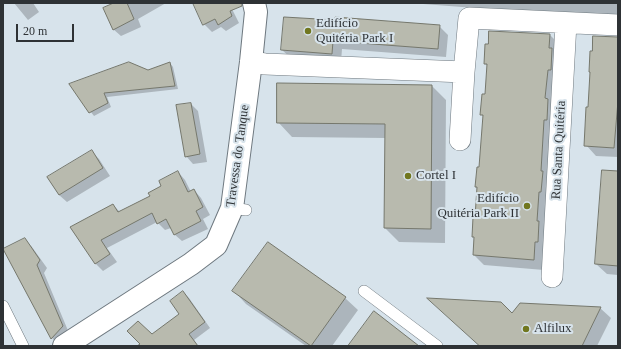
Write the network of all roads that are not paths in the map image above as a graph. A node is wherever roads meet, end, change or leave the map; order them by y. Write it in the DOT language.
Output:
graph roads {
  1 [pos="254,3"];
  2 [pos="566,23"];
  3 [pos="618,25"];
  4 [pos="251,62"];
  5 [pos="464,72"];
  6 [pos="460,140"];
  7 [pos="552,277"];
  8 [pos="364,291"];
  9 [pos="3,306"];
  10 [pos="23,346"];
  11 [pos="64,346"];
  12 [pos="437,346"];
  1 -- 4 [label="street, Travessa do Tanque"];
  2 -- 3 [label="street"];
  2 -- 5 [label="street"];
  2 -- 7 [label="street, Rua Santa Quitéria"];
  4 -- 5 [label="street"];
  4 -- 11 [label="street, Travessa do Tanque"];
  5 -- 6 [label="street"];
  8 -- 12 [label="lane"];
  9 -- 10 [label="lane"];
}
